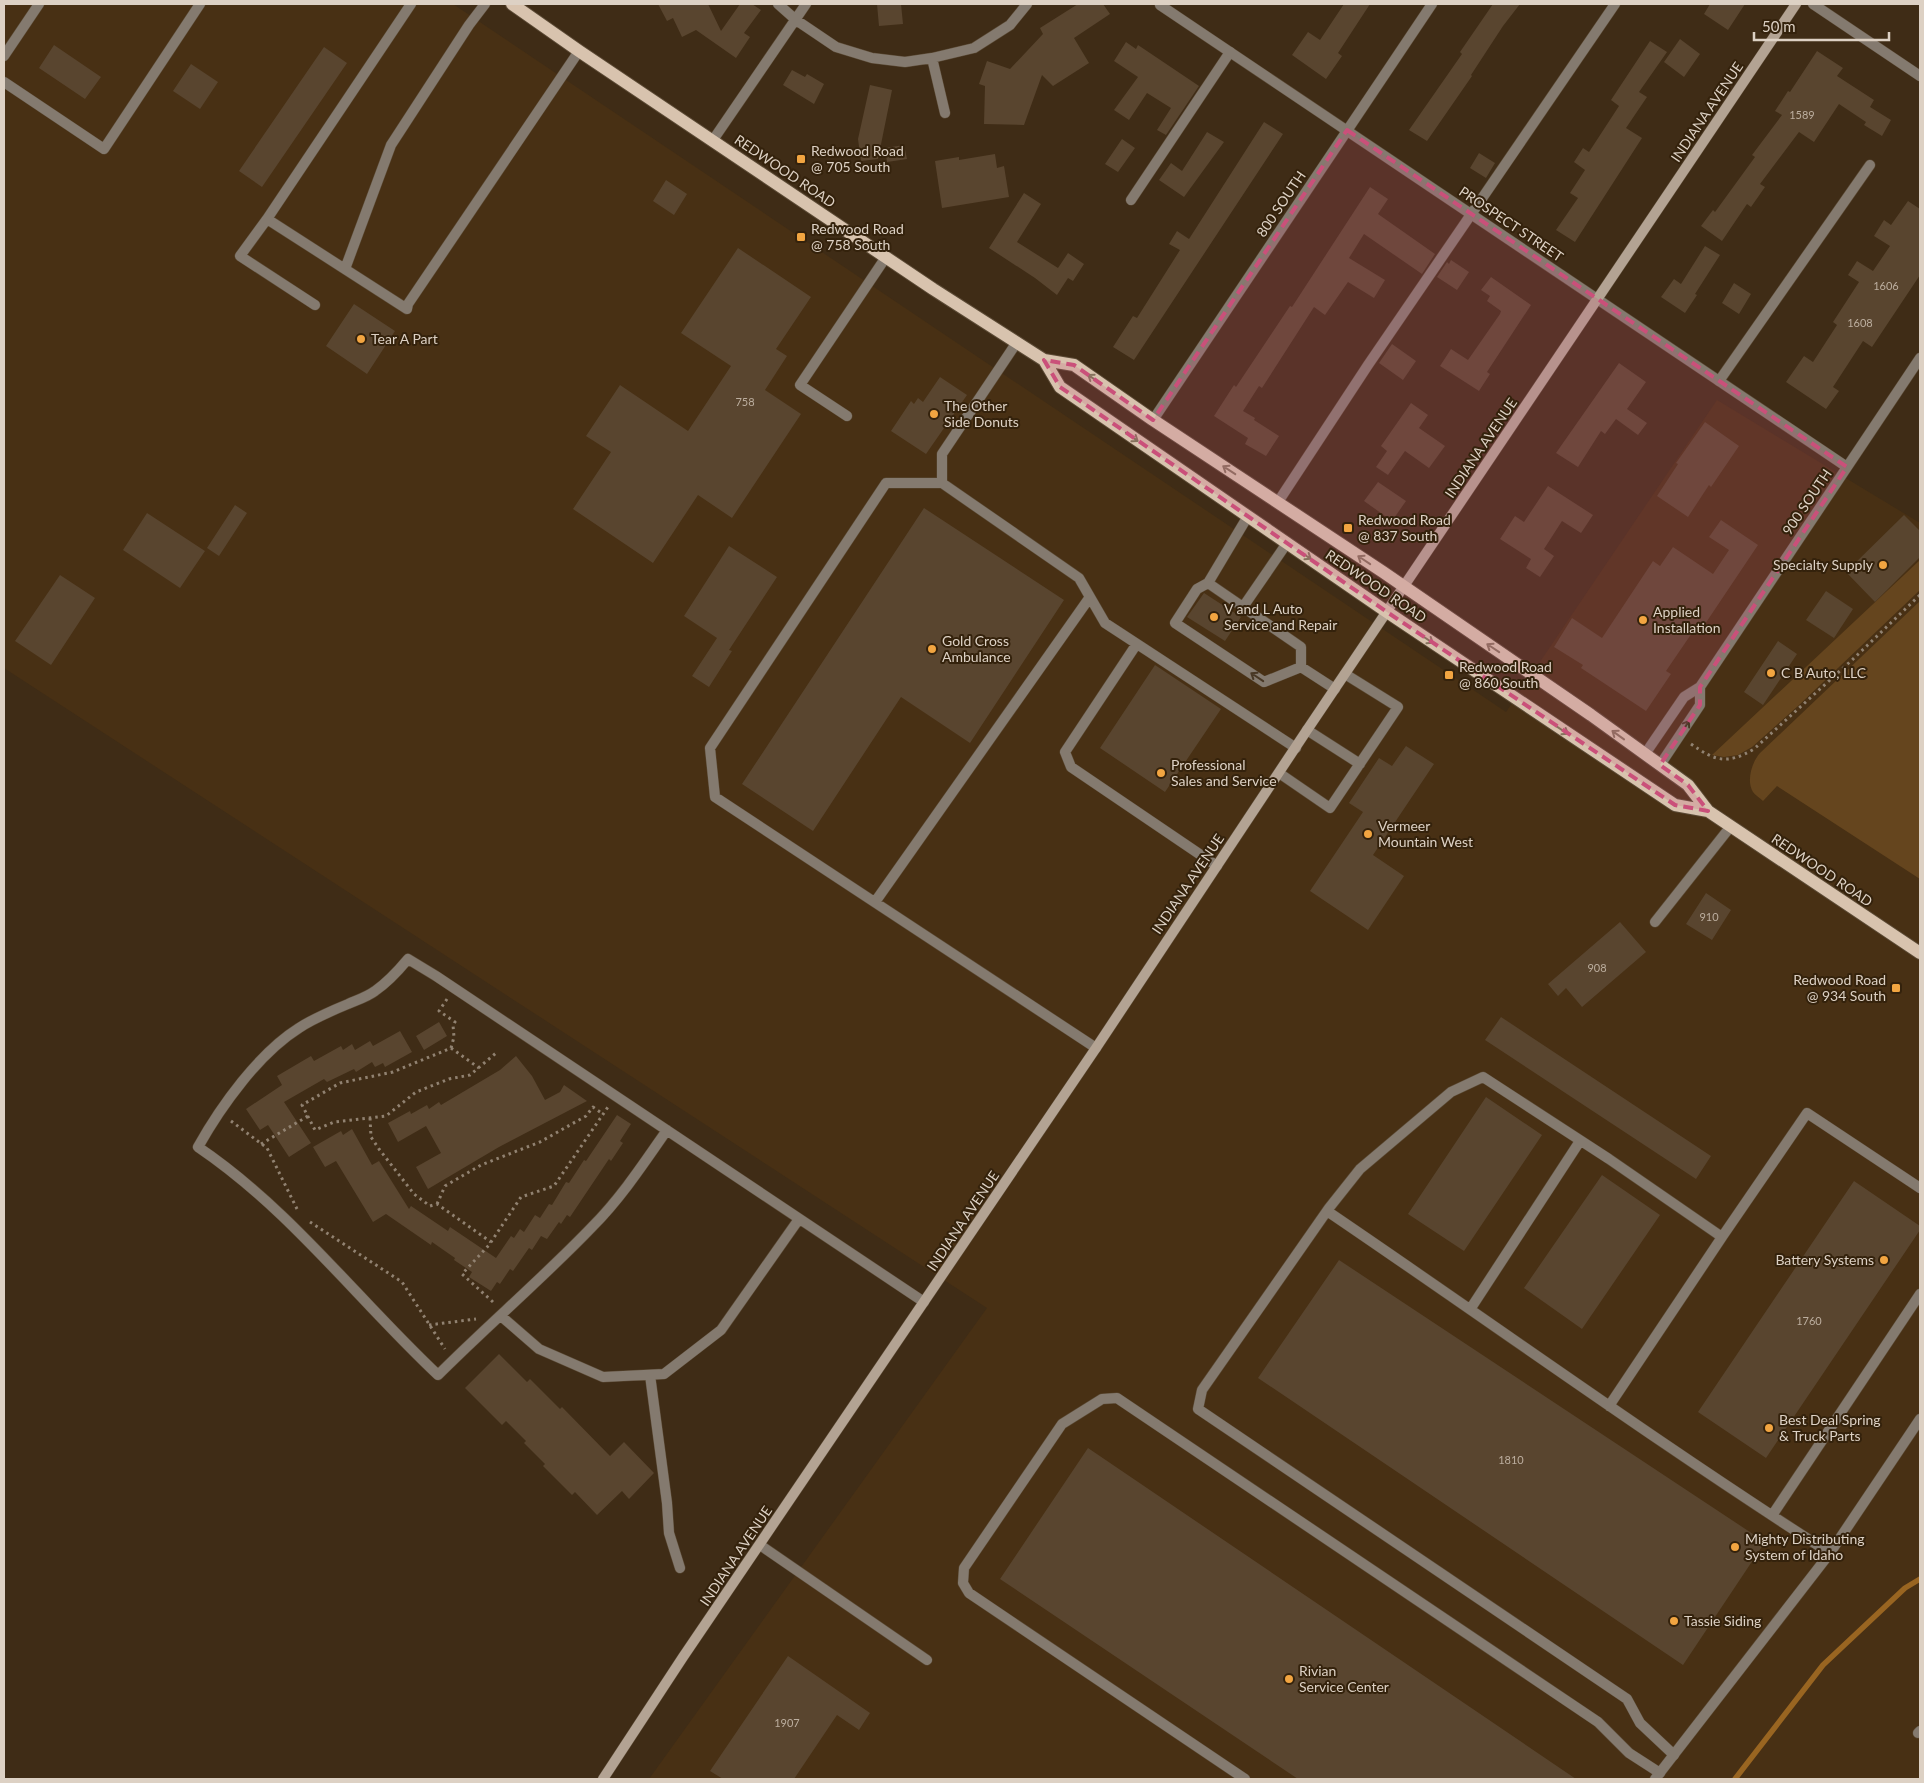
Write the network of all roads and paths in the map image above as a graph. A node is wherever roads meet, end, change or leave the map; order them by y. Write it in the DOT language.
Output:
graph roads {
  1 [pos="39,4"];
  2 [pos="200,4"];
  3 [pos="411,4"];
  4 [pos="486,4"];
  5 [pos="512,4"];
  6 [pos="778,4"];
  7 [pos="806,4"];
  8 [pos="1027,4"];
  9 [pos="1160,4"];
  10 [pos="1432,4"];
  11 [pos="1615,4"];
  12 [pos="1796,4"];
  13 [pos="1812,4"];
  14 [pos="796,20"];
  15 [pos="579,51"];
  16 [pos="1230,52"];
  17 [pos="4,56"];
  18 [pos="932,58"];
  19 [pos="1920,76"];
  20 [pos="4,82"];
  21 [pos="945,113"];
  22 [pos="1347,130"];
  23 [pos="713,140"];
  24 [pos="1870,165"];
  25 [pos="1131,200"];
  26 [pos="1471,214"];
  27 [pos="267,219"];
  28 [pos="886,257"];
  29 [pos="345,269"];
  30 [pos="1598,299"];
  31 [pos="314,305"];
  32 [pos="1017,342"];
  33 [pos="1920,358"];
  34 [pos="1044,360"];
  35 [pos="1719,381"];
  36 [pos="847,416"];
  37 [pos="1153,420"];
  38 [pos="1847,467"];
  39 [pos="942,482"];
  40 [pos="1278,502"];
  41 [pos="1248,516"];
  42 [pos="1287,543"];
  43 [pos="1208,583"];
  44 [pos="1404,587"];
  45 [pos="1920,595"];
  46 [pos="1090,597"];
  47 [pos="1243,607"];
  48 [pos="1387,612"];
  49 [pos="1136,644"];
  50 [pos="1301,667"];
  51 [pos="1345,674"];
  52 [pos="1700,687"];
  53 [pos="1335,689"];
  54 [pos="1307,730"];
  55 [pos="1691,744"];
  56 [pos="1296,748"];
  57 [pos="1645,754"];
  58 [pos="1360,764"];
  59 [pos="1660,765"];
  60 [pos="1279,773"];
  61 [pos="1708,811"];
  62 [pos="1731,826"];
  63 [pos="1217,866"];
  64 [pos="875,902"];
  65 [pos="1655,922"];
  66 [pos="1920,953"];
  67 [pos="439,1011"];
  68 [pos="451,1048"];
  69 [pos="1096,1048"];
  70 [pos="496,1053"];
  71 [pos="479,1068"];
  72 [pos="609,1105"];
  73 [pos="603,1114"];
  74 [pos="308,1116"];
  75 [pos="370,1118"];
  76 [pos="229,1120"];
  77 [pos="667,1130"];
  78 [pos="1580,1141"];
  79 [pos="261,1144"];
  80 [pos="1920,1188"];
  81 [pos="437,1204"];
  82 [pos="297,1211"];
  83 [pos="1327,1211"];
  84 [pos="799,1219"];
  85 [pos="309,1220"];
  86 [pos="1722,1237"];
  87 [pos="491,1242"];
  88 [pos="1920,1294"];
  89 [pos="924,1302"];
  90 [pos="488,1308"];
  91 [pos="1471,1308"];
  92 [pos="482,1313"];
  93 [pos="501,1316"];
  94 [pos="429,1325"];
  95 [pos="446,1350"];
  96 [pos="650,1375"];
  97 [pos="1608,1406"];
  98 [pos="1920,1419"];
  99 [pos="1773,1514"];
  100 [pos="760,1546"];
  101 [pos="1830,1553"];
  102 [pos="680,1568"];
  103 [pos="927,1660"];
  104 [pos="1674,1755"];
  105 [pos="1658,1776"];
  106 [pos="603,1779"];
  107 [pos="1245,1779"];
  1 -- 17 [label="street"];
  2 -- 20 [label="street"];
  3 -- 27 [label="street"];
  4 -- 29 [label="street"];
  5 -- 15 [label="main road, REDWOOD ROAD"];
  6 -- 14 [label="street"];
  7 -- 14 [label="street"];
  8 -- 18 [label="street"];
  9 -- 16 [label="street, PROSPECT STREET"];
  10 -- 22 [label="street, 800 SOUTH"];
  11 -- 26 [label="street"];
  12 -- 30 [label="street, INDIANA AVENUE"];
  13 -- 19 [label="street"];
  14 -- 18 [label="street"];
  14 -- 23 [label="street"];
  15 -- 23 [label="main road, REDWOOD ROAD"];
  15 -- 29 [label="street"];
  16 -- 22 [label="street, PROSPECT STREET"];
  16 -- 25 [label="street"];
  18 -- 21 [label="street"];
  22 -- 26 [label="street, PROSPECT STREET"];
  22 -- 37 [label="street, 800 SOUTH"];
  23 -- 28 [label="main road, REDWOOD ROAD"];
  24 -- 35 [label="street"];
  26 -- 30 [label="street, PROSPECT STREET"];
  26 -- 40 [label="street"];
  27 -- 29 [label="street"];
  27 -- 31 [label="street"];
  28 -- 32 [label="main road, REDWOOD ROAD"];
  28 -- 36 [label="street"];
  30 -- 35 [label="street, PROSPECT STREET"];
  30 -- 44 [label="street, INDIANA AVENUE"];
  32 -- 34 [label="main road, REDWOOD ROAD"];
  32 -- 39 [label="street"];
  33 -- 38 [label="street, 900 SOUTH"];
  37 -- 34 [label="main road, REDWOOD ROAD, one-way"];
  34 -- 41 [label="main road, REDWOOD ROAD, one-way"];
  35 -- 38 [label="street, PROSPECT STREET"];
  40 -- 37 [label="main road, REDWOOD ROAD, one-way"];
  38 -- 52 [label="street, 900 SOUTH"];
  39 -- 46 [label="street"];
  39 -- 64 [label="street"];
  44 -- 40 [label="main road, REDWOOD ROAD, one-way"];
  41 -- 42 [label="main road, REDWOOD ROAD"];
  41 -- 43 [label="street"];
  42 -- 47 [label="street"];
  42 -- 48 [label="main road, REDWOOD ROAD, one-way"];
  43 -- 47 [label="street"];
  50 -- 43 [label="street, one-way"];
  44 -- 48 [label="street, INDIANA AVENUE"];
  57 -- 44 [label="main road, REDWOOD ROAD, one-way"];
  45 -- 55 [label="path"];
  46 -- 49 [label="street"];
  46 -- 64 [label="street"];
  47 -- 50 [label="street"];
  48 -- 51 [label="street, INDIANA AVENUE"];
  48 -- 61 [label="main road, REDWOOD ROAD, one-way"];
  49 -- 56 [label="street"];
  49 -- 63 [label="street"];
  50 -- 53 [label="street"];
  51 -- 53 [label="street, INDIANA AVENUE"];
  51 -- 58 [label="street"];
  52 -- 57 [label="street, 900 SOUTH"];
  59 -- 52 [label="street, 900 SOUTH, one-way"];
  53 -- 54 [label="street, INDIANA AVENUE"];
  54 -- 56 [label="street, INDIANA AVENUE"];
  54 -- 58 [label="street"];
  56 -- 60 [label="street, INDIANA AVENUE"];
  57 -- 59 [label="main road, REDWOOD ROAD"];
  58 -- 60 [label="street"];
  59 -- 61 [label="main road, REDWOOD ROAD"];
  60 -- 63 [label="street, INDIANA AVENUE"];
  61 -- 62 [label="main road, REDWOOD ROAD"];
  62 -- 65 [label="street"];
  62 -- 66 [label="main road, REDWOOD ROAD"];
  63 -- 69 [label="street, INDIANA AVENUE"];
  64 -- 69 [label="street"];
  67 -- 68 [label="path"];
  68 -- 71 [label="path"];
  68 -- 74 [label="path"];
  69 -- 89 [label="street, INDIANA AVENUE"];
  70 -- 71 [label="path"];
  71 -- 75 [label="path"];
  72 -- 73 [label="path"];
  73 -- 81 [label="path"];
  73 -- 87 [label="path"];
  74 -- 75 [label="path"];
  74 -- 79 [label="path"];
  75 -- 81 [label="path"];
  76 -- 79 [label="path"];
  77 -- 84 [label="street"];
  77 -- 93 [label="street"];
  77 -- 93 [label="street"];
  78 -- 83 [label="street"];
  78 -- 86 [label="street"];
  78 -- 91 [label="street"];
  79 -- 82 [label="path"];
  80 -- 86 [label="street"];
  81 -- 87 [label="path"];
  83 -- 91 [label="street"];
  83 -- 104 [label="street"];
  84 -- 89 [label="street"];
  84 -- 96 [label="street"];
  85 -- 94 [label="path"];
  86 -- 97 [label="street"];
  87 -- 90 [label="path"];
  88 -- 99 [label="street"];
  89 -- 100 [label="street, INDIANA AVENUE"];
  91 -- 97 [label="street"];
  92 -- 94 [label="path"];
  93 -- 96 [label="street"];
  94 -- 95 [label="path"];
  96 -- 102 [label="street"];
  97 -- 99 [label="street"];
  98 -- 101 [label="street"];
  99 -- 101 [label="street"];
  100 -- 103 [label="street"];
  100 -- 106 [label="street, INDIANA AVENUE"];
  101 -- 104 [label="street"];
  104 -- 105 [label="street"];
  105 -- 107 [label="street"];
}
